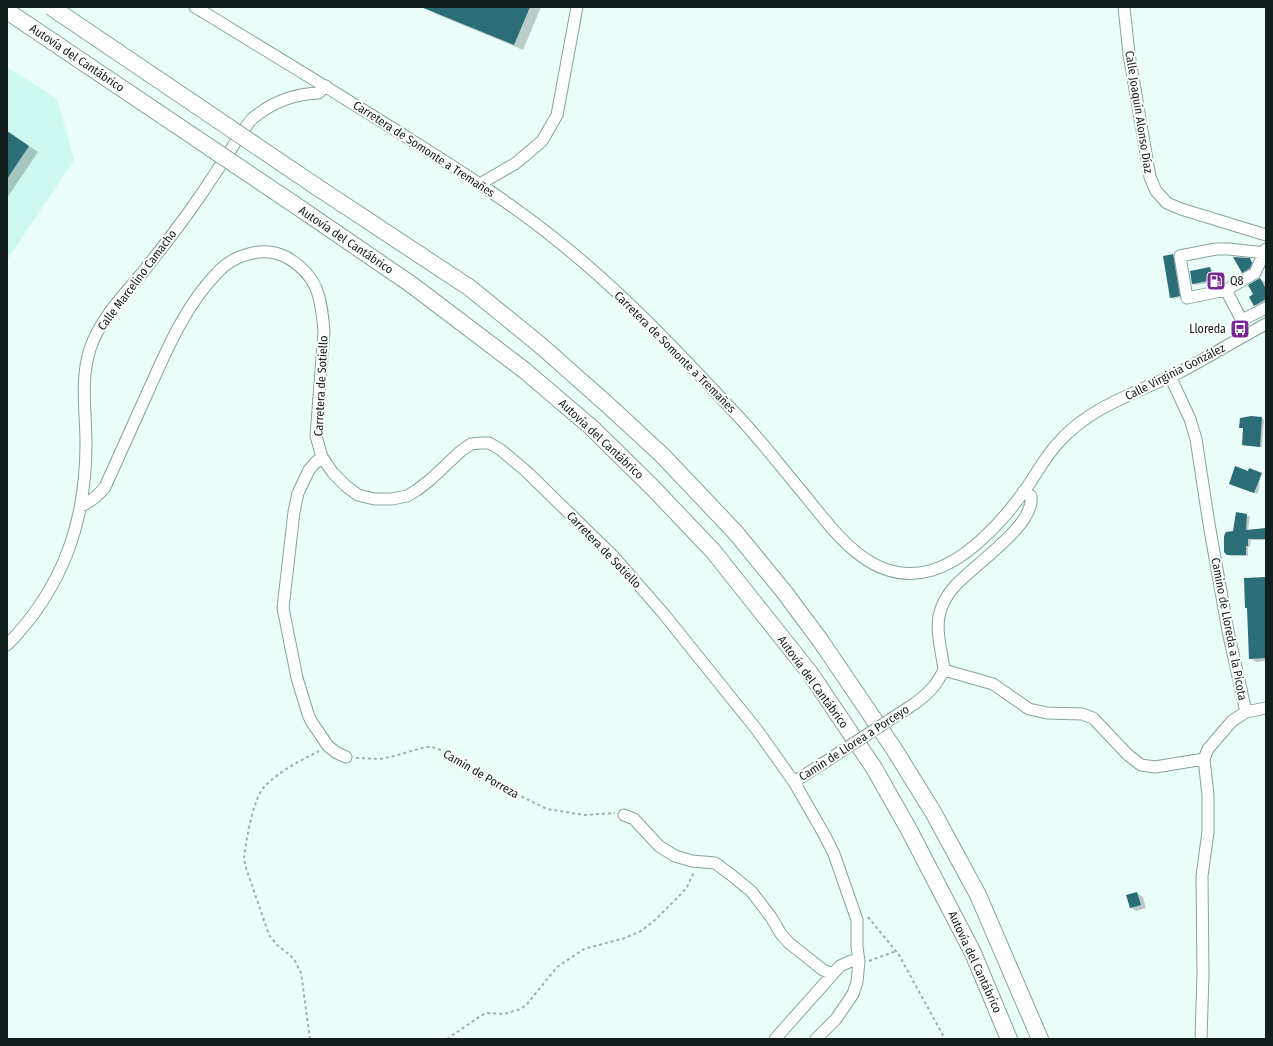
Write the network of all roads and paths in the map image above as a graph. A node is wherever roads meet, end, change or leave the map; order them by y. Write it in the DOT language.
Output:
graph roads {
  1 [pos="51,7"];
  2 [pos="195,7"];
  3 [pos="577,7"];
  4 [pos="1124,7"];
  5 [pos="7,11"];
  6 [pos="326,86"];
  7 [pos="480,184"];
  8 [pos="1266,235"];
  9 [pos="1266,253"];
  10 [pos="1226,290"];
  11 [pos="1266,308"];
  12 [pos="1266,324"];
  13 [pos="1170,376"];
  14 [pos="1084,419"];
  15 [pos="322,457"];
  16 [pos="1024,492"];
  17 [pos="82,506"];
  18 [pos="7,645"];
  19 [pos="944,670"];
  20 [pos="1266,708"];
  21 [pos="1246,712"];
  22 [pos="328,746"];
  23 [pos="346,757"];
  24 [pos="1204,759"];
  25 [pos="794,782"];
  26 [pos="624,815"];
  27 [pos="696,861"];
  28 [pos="978,895"];
  29 [pos="854,911"];
  30 [pos="896,951"];
  31 [pos="859,961"];
  32 [pos="833,974"];
  33 [pos="310,1039"];
  34 [pos="447,1039"];
  35 [pos="775,1039"];
  36 [pos="816,1039"];
  37 [pos="945,1039"];
  38 [pos="1009,1039"];
  39 [pos="1040,1039"];
  40 [pos="1051,1039"];
  41 [pos="1201,1039"];
  1 -- 28 [label="highway, bridge"];
  2 -- 6 [label="street, Carretera de Somonte a Tremañes"];
  3 -- 7 [label="street"];
  4 -- 8 [label="street, Calle Joaquín Alonso Díaz"];
  5 -- 38 [label="highway, Autovía del Cantábrico, bridge"];
  6 -- 7 [label="street, Carretera de Somonte a Tremañes"];
  6 -- 17 [label="street, Calle Marcelino Camacho"];
  7 -- 16 [label="street, Carretera de Somonte a Tremañes"];
  9 -- 10 [label="street"];
  9 -- 10 [label="street"];
  10 -- 11 [label="street"];
  12 -- 13 [label="street, Calle Virginia González"];
  13 -- 14 [label="street, Calle Virginia González"];
  13 -- 21 [label="street, Camino de Lloreda a la Picota"];
  14 -- 16 [label="street, Carretera de Somonte a Tremañes"];
  15 -- 17 [label="street, Carretera de Sotiello"];
  15 -- 22 [label="street"];
  15 -- 25 [label="street, Carretera de Sotiello"];
  16 -- 19 [label="street"];
  17 -- 18 [label="street, Calle Marcelino Camacho"];
  19 -- 24 [label="street"];
  19 -- 25 [label="street, Camín de Llorea a Porceyo, bridge"];
  20 -- 21 [label="street"];
  21 -- 24 [label="street, Camino de Lloreda a la Picota"];
  22 -- 23 [label="street"];
  22 -- 33 [label="path"];
  23 -- 26 [label="path, Camín de Porreza"];
  24 -- 41 [label="street"];
  25 -- 29 [label="street, Camín de Llorea a Porceyo"];
  26 -- 27 [label="street"];
  27 -- 32 [label="street"];
  27 -- 34 [label="path"];
  28 -- 39 [label="highway"];
  28 -- 40 [label="highway"];
  29 -- 30 [label="path"];
  29 -- 31 [label="street, Camín de Llorea a Porceyo"];
  30 -- 31 [label="path"];
  30 -- 37 [label="path"];
  31 -- 32 [label="street"];
  31 -- 36 [label="street, Camín de Llorea a Porceyo"];
  32 -- 35 [label="street"];
}
